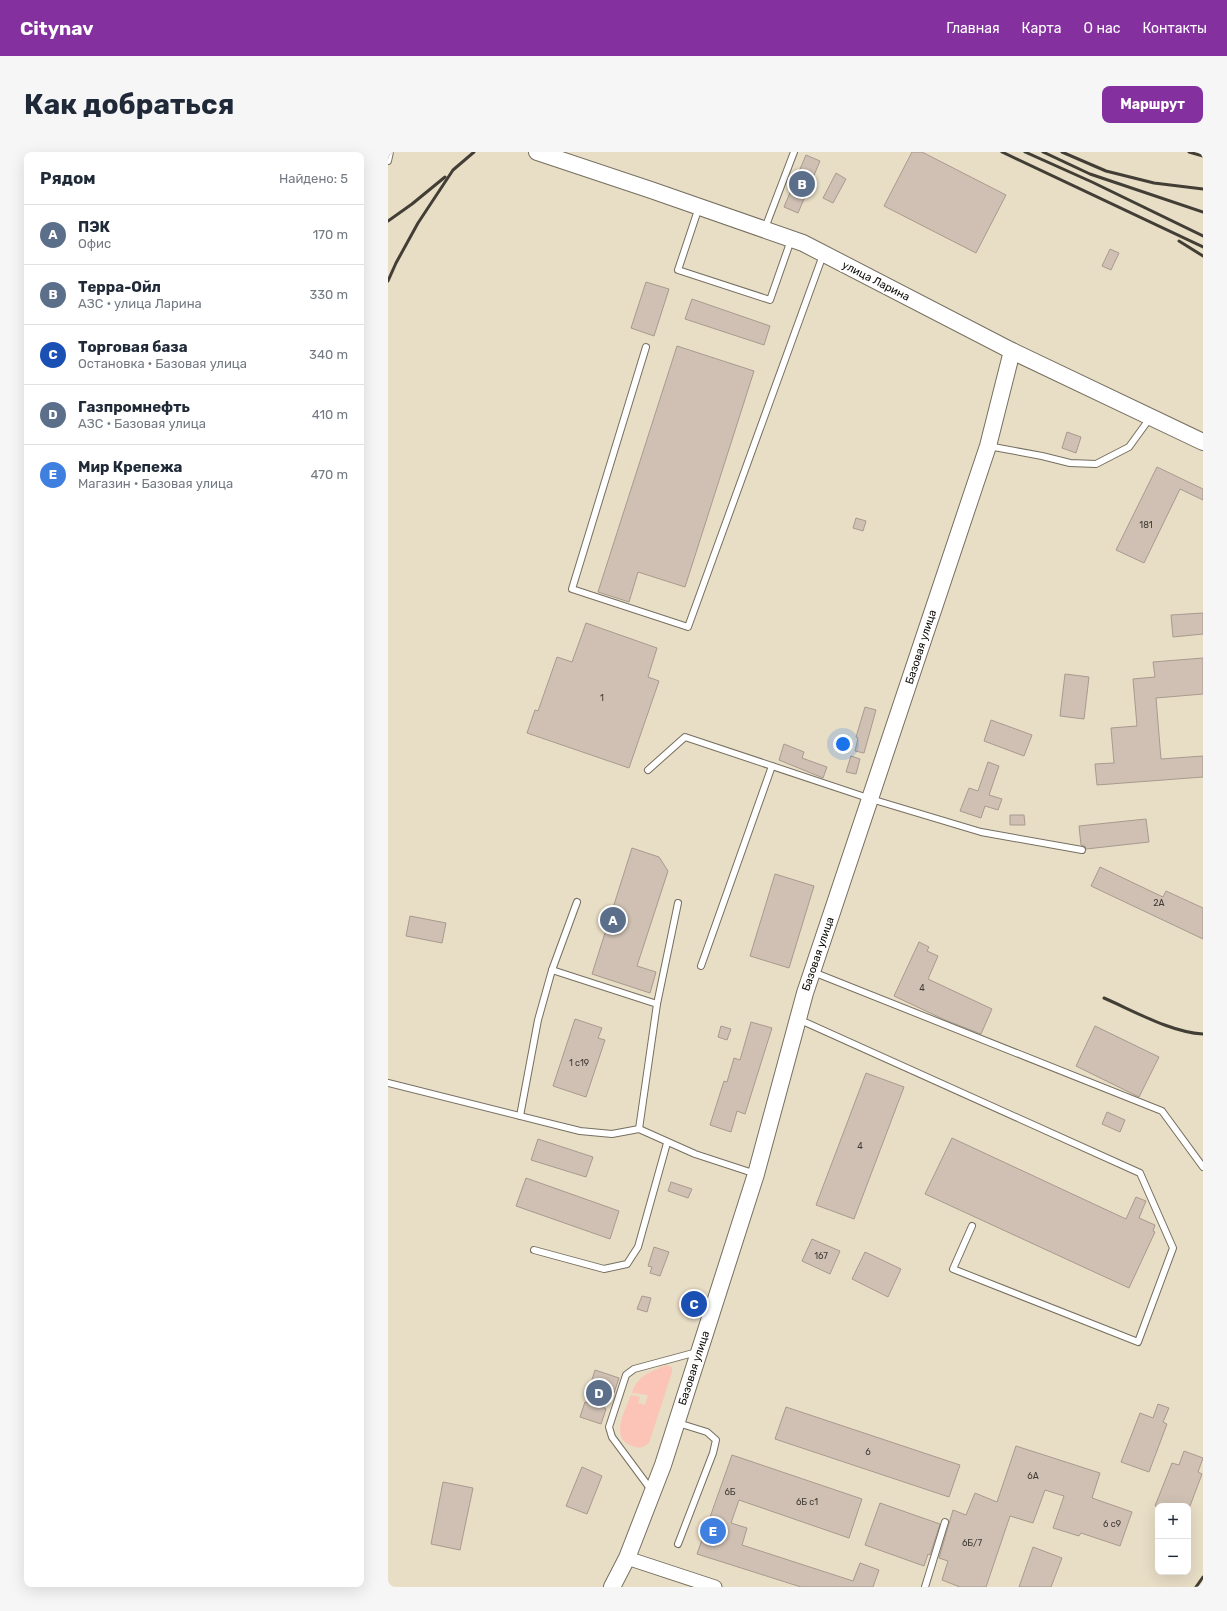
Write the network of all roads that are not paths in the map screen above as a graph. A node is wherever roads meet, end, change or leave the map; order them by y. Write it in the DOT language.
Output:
graph roads {
  1 [pos="390,152"];
  2 [pos="536,152"];
  3 [pos="794,152"];
  4 [pos="388,160"];
  5 [pos="699,207"];
  6 [pos="764,230"];
  7 [pos="792,239"];
  8 [pos="823,254"];
  9 [pos="646,347"];
  10 [pos="1012,351"];
  11 [pos="1151,416"];
  12 [pos="1203,442"];
  13 [pos="988,446"];
  14 [pos="772,766"];
  15 [pos="648,770"];
  16 [pos="870,799"];
  17 [pos="1082,850"];
  18 [pos="577,902"];
  19 [pos="678,903"];
  20 [pos="701,966"];
  21 [pos="552,970"];
  22 [pos="812,972"];
  23 [pos="657,1004"];
  24 [pos="797,1019"];
  25 [pos="388,1083"];
  26 [pos="520,1116"];
  27 [pos="639,1129"];
  28 [pos="667,1143"];
  29 [pos="1203,1167"];
  30 [pos="756,1174"];
  31 [pos="972,1226"];
  32 [pos="534,1250"];
  33 [pos="700,1351"];
  34 [pos="677,1422"];
  35 [pos="652,1492"];
  36 [pos="945,1522"];
  37 [pos="678,1544"];
  38 [pos="627,1558"];
  39 [pos="612,1587"];
  40 [pos="715,1587"];
  41 [pos="925,1587"];
  1 -- 4 [label="lane"];
  2 -- 5 [label="street, улица Ларина"];
  3 -- 6 [label="lane"];
  5 -- 6 [label="street, улица Ларина"];
  5 -- 7 [label="lane"];
  6 -- 7 [label="street, улица Ларина"];
  7 -- 8 [label="street, улица Ларина"];
  8 -- 9 [label="lane"];
  8 -- 10 [label="street, улица Ларина"];
  10 -- 11 [label="street, улица Ларина"];
  10 -- 13 [label="street, Базовая улица"];
  11 -- 12 [label="street, улица Ларина"];
  11 -- 13 [label="lane"];
  13 -- 16 [label="street, Базовая улица"];
  14 -- 15 [label="lane"];
  14 -- 16 [label="lane"];
  14 -- 20 [label="lane"];
  16 -- 17 [label="lane"];
  16 -- 22 [label="street, Базовая улица"];
  18 -- 21 [label="lane"];
  19 -- 23 [label="lane"];
  21 -- 23 [label="lane"];
  21 -- 26 [label="lane"];
  22 -- 24 [label="street, Базовая улица"];
  22 -- 29 [label="lane"];
  23 -- 27 [label="lane"];
  24 -- 30 [label="street, Базовая улица"];
  24 -- 31 [label="lane"];
  25 -- 26 [label="lane"];
  26 -- 27 [label="lane"];
  27 -- 28 [label="lane"];
  28 -- 30 [label="lane"];
  28 -- 32 [label="lane"];
  30 -- 33 [label="street, Базовая улица"];
  33 -- 34 [label="street, Базовая улица"];
  33 -- 35 [label="lane"];
  34 -- 35 [label="street, Базовая улица"];
  34 -- 37 [label="lane"];
  35 -- 38 [label="street, Базовая улица"];
  36 -- 41 [label="lane"];
  38 -- 39 [label="street, Базовая улица"];
  38 -- 40 [label="street"];
}
